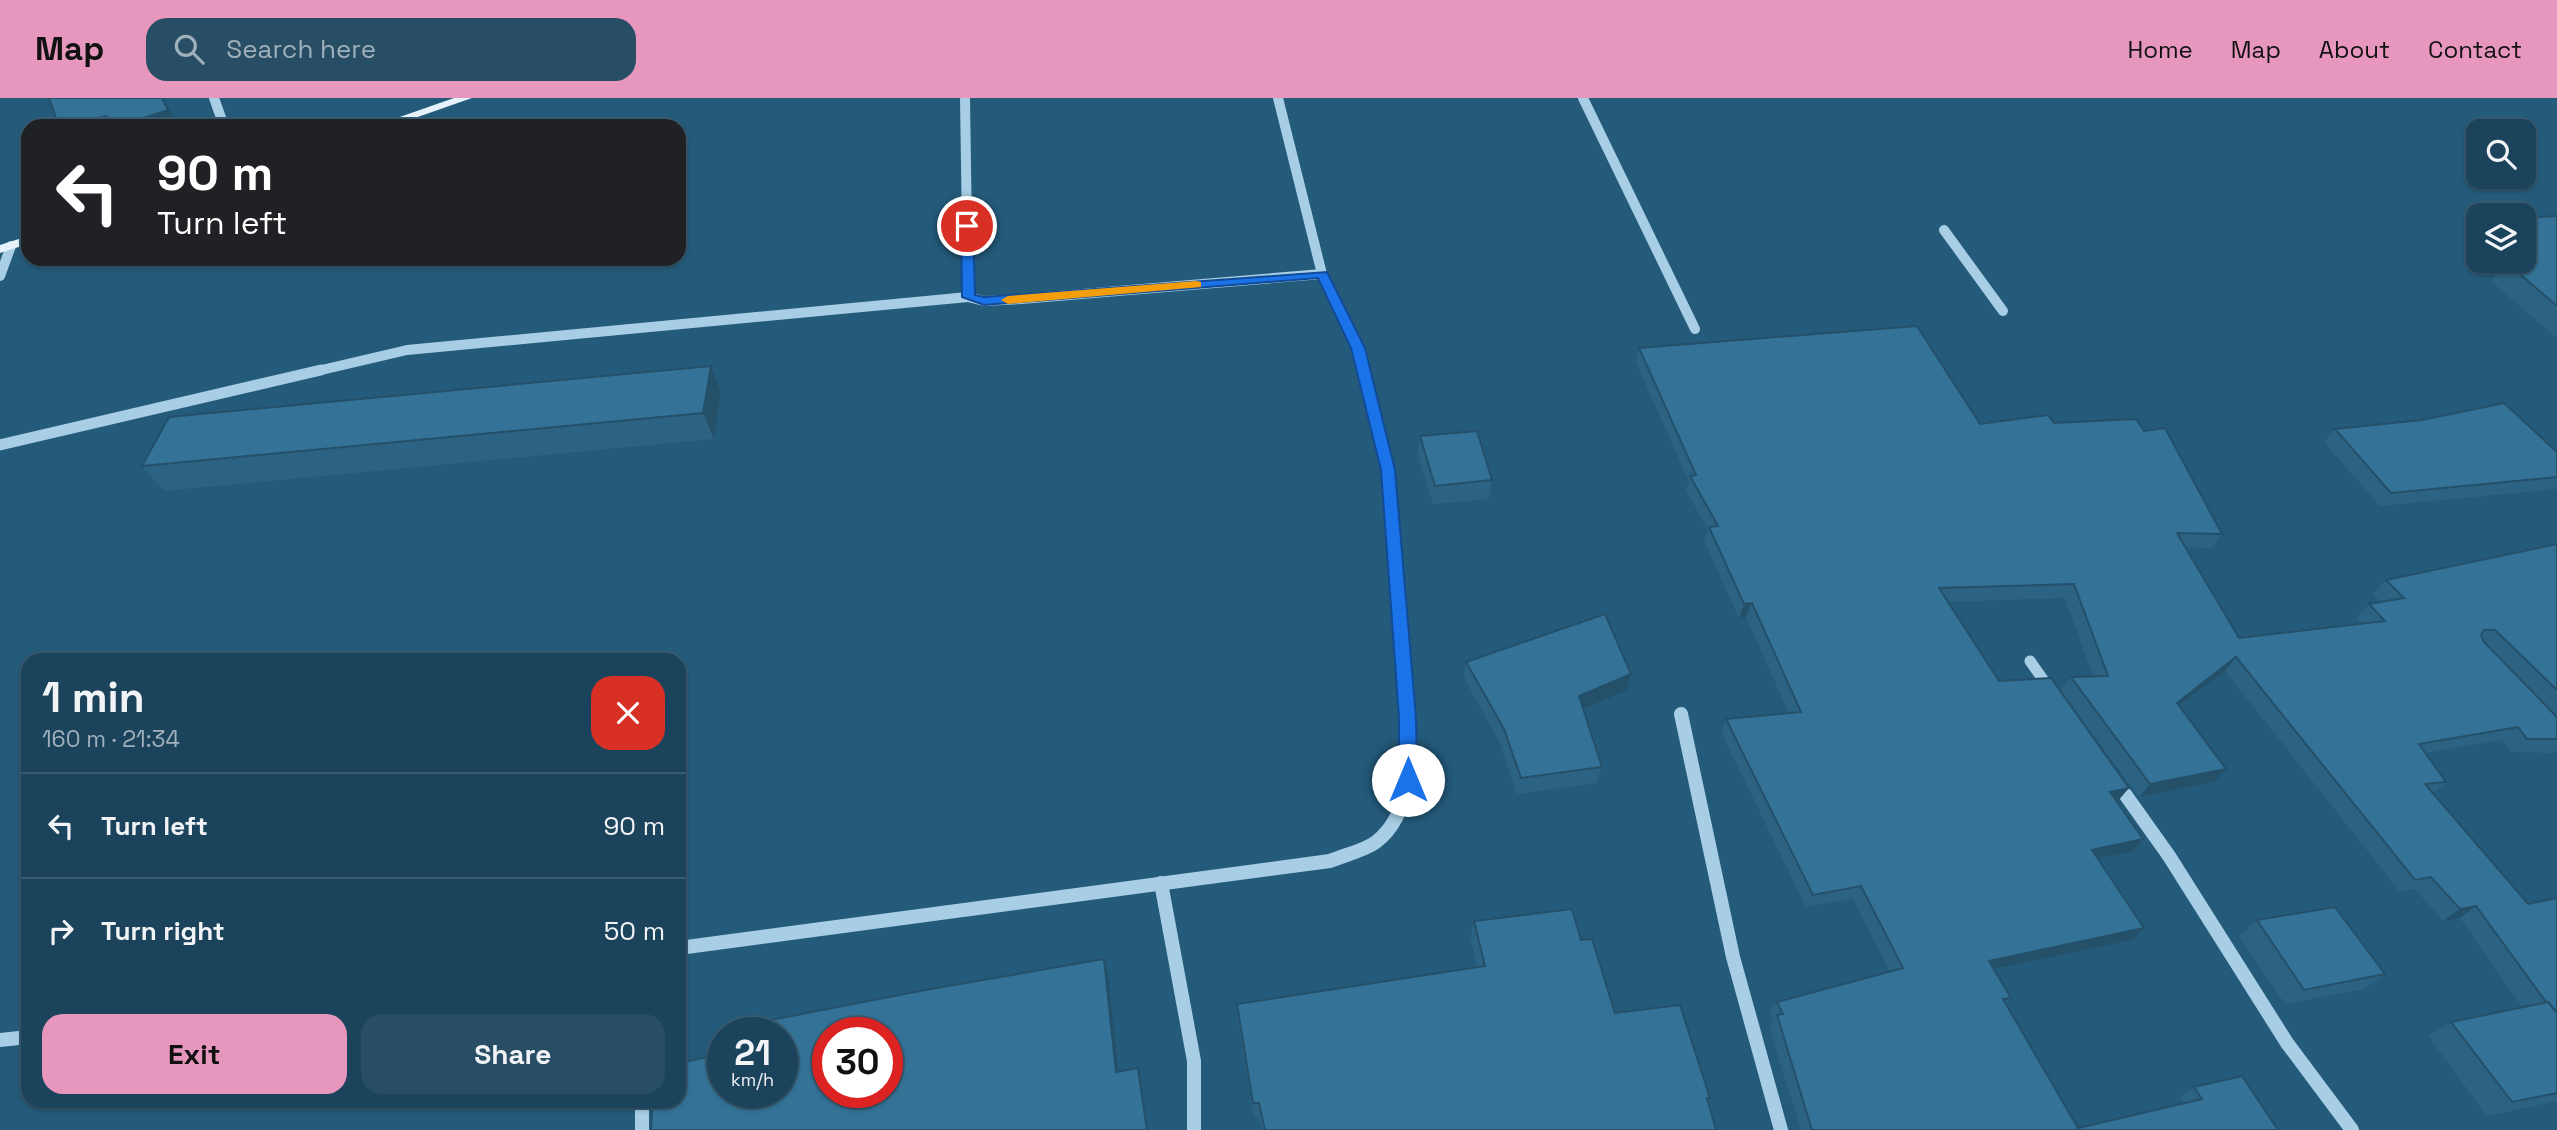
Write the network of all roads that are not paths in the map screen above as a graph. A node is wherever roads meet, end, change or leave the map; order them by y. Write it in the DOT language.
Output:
graph roads {
  1 [pos="214,98"];
  2 [pos="466,98"];
  3 [pos="965,98"];
  4 [pos="1278,98"];
  5 [pos="1583,98"];
  6 [pos="222,119"];
  7 [pos="402,119"];
  8 [pos="1944,230"];
  9 [pos="6,248"];
  10 [pos="1322,274"];
  11 [pos="0,276"];
  12 [pos="968,297"];
  13 [pos="2003,311"];
  14 [pos="1695,329"];
  15 [pos="0,445"];
  16 [pos="2029,661"];
  17 [pos="2060,704"];
  18 [pos="1681,714"];
  19 [pos="2107,769"];
  20 [pos="1161,883"];
  21 [pos="686,947"];
  22 [pos="21,1038"];
  23 [pos="0,1040"];
  24 [pos="642,1108"];
  25 [pos="642,1130"];
  26 [pos="1194,1130"];
  27 [pos="1781,1130"];
  28 [pos="2352,1130"];
  1 -- 6 [label="street"];
  2 -- 7 [label="main road"];
  3 -- 12 [label="street"];
  4 -- 10 [label="street"];
  5 -- 14 [label="street"];
  8 -- 13 [label="street"];
  9 -- 11 [label="street"];
  10 -- 12 [label="street"];
  10 -- 20 [label="street"];
  12 -- 15 [label="street"];
  16 -- 17 [label="street"];
  18 -- 27 [label="street"];
  19 -- 28 [label="street"];
  20 -- 21 [label="street"];
  20 -- 26 [label="street"];
  22 -- 23 [label="street"];
  24 -- 25 [label="street"];
}
